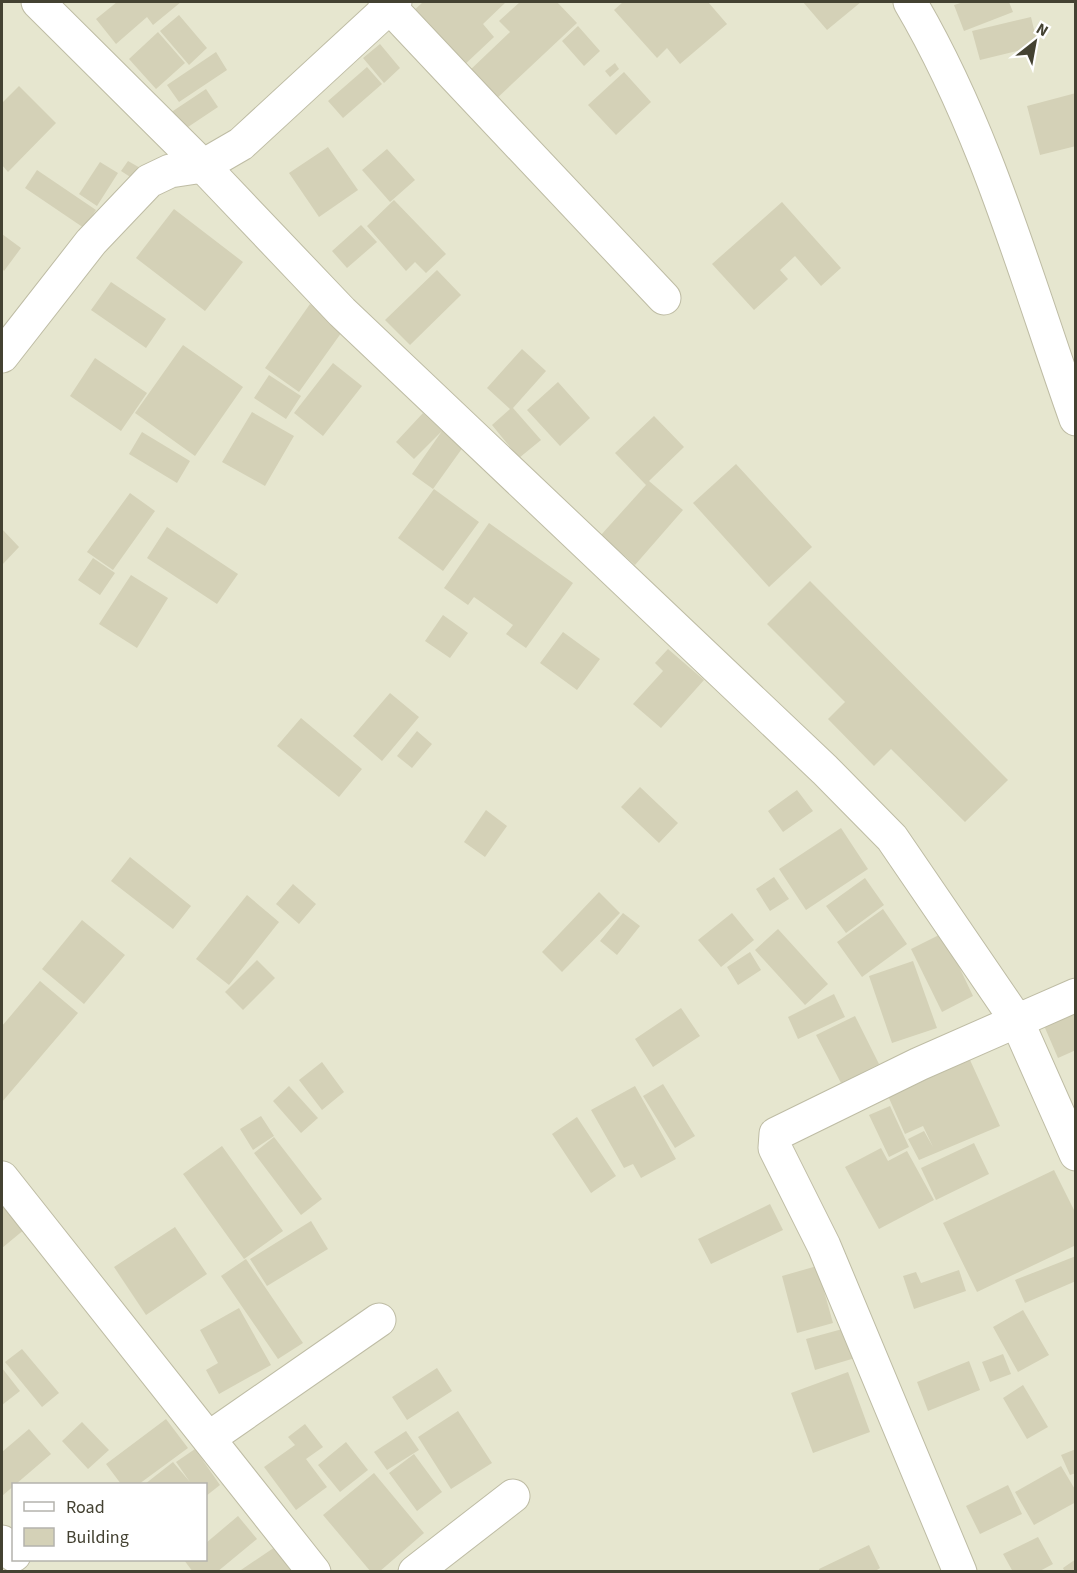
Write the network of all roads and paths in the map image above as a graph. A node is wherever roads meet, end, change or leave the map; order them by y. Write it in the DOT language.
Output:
graph roads {
  1 [pos="38,2"];
  2 [pos="910,2"];
  3 [pos="390,3"];
  4 [pos="202,166"];
  5 [pos="664,298"];
  6 [pos="2,356"];
  7 [pos="1076,419"];
  8 [pos="1076,995"];
  9 [pos="1017,1021"];
  10 [pos="1076,1154"];
  11 [pos="2,1178"];
  12 [pos="379,1320"];
  13 [pos="209,1438"];
  14 [pos="513,1496"];
  15 [pos="314,1572"];
  16 [pos="415,1572"];
  17 [pos="960,1572"];
  1 -- 4 [label="street"];
  2 -- 7 [label="street"];
  3 -- 4 [label="street"];
  3 -- 5 [label="street"];
  4 -- 6 [label="street"];
  4 -- 9 [label="street"];
  8 -- 9 [label="street"];
  9 -- 10 [label="street"];
  9 -- 17 [label="street"];
  11 -- 13 [label="street"];
  12 -- 13 [label="street"];
  13 -- 15 [label="street"];
  14 -- 16 [label="street"];
}
